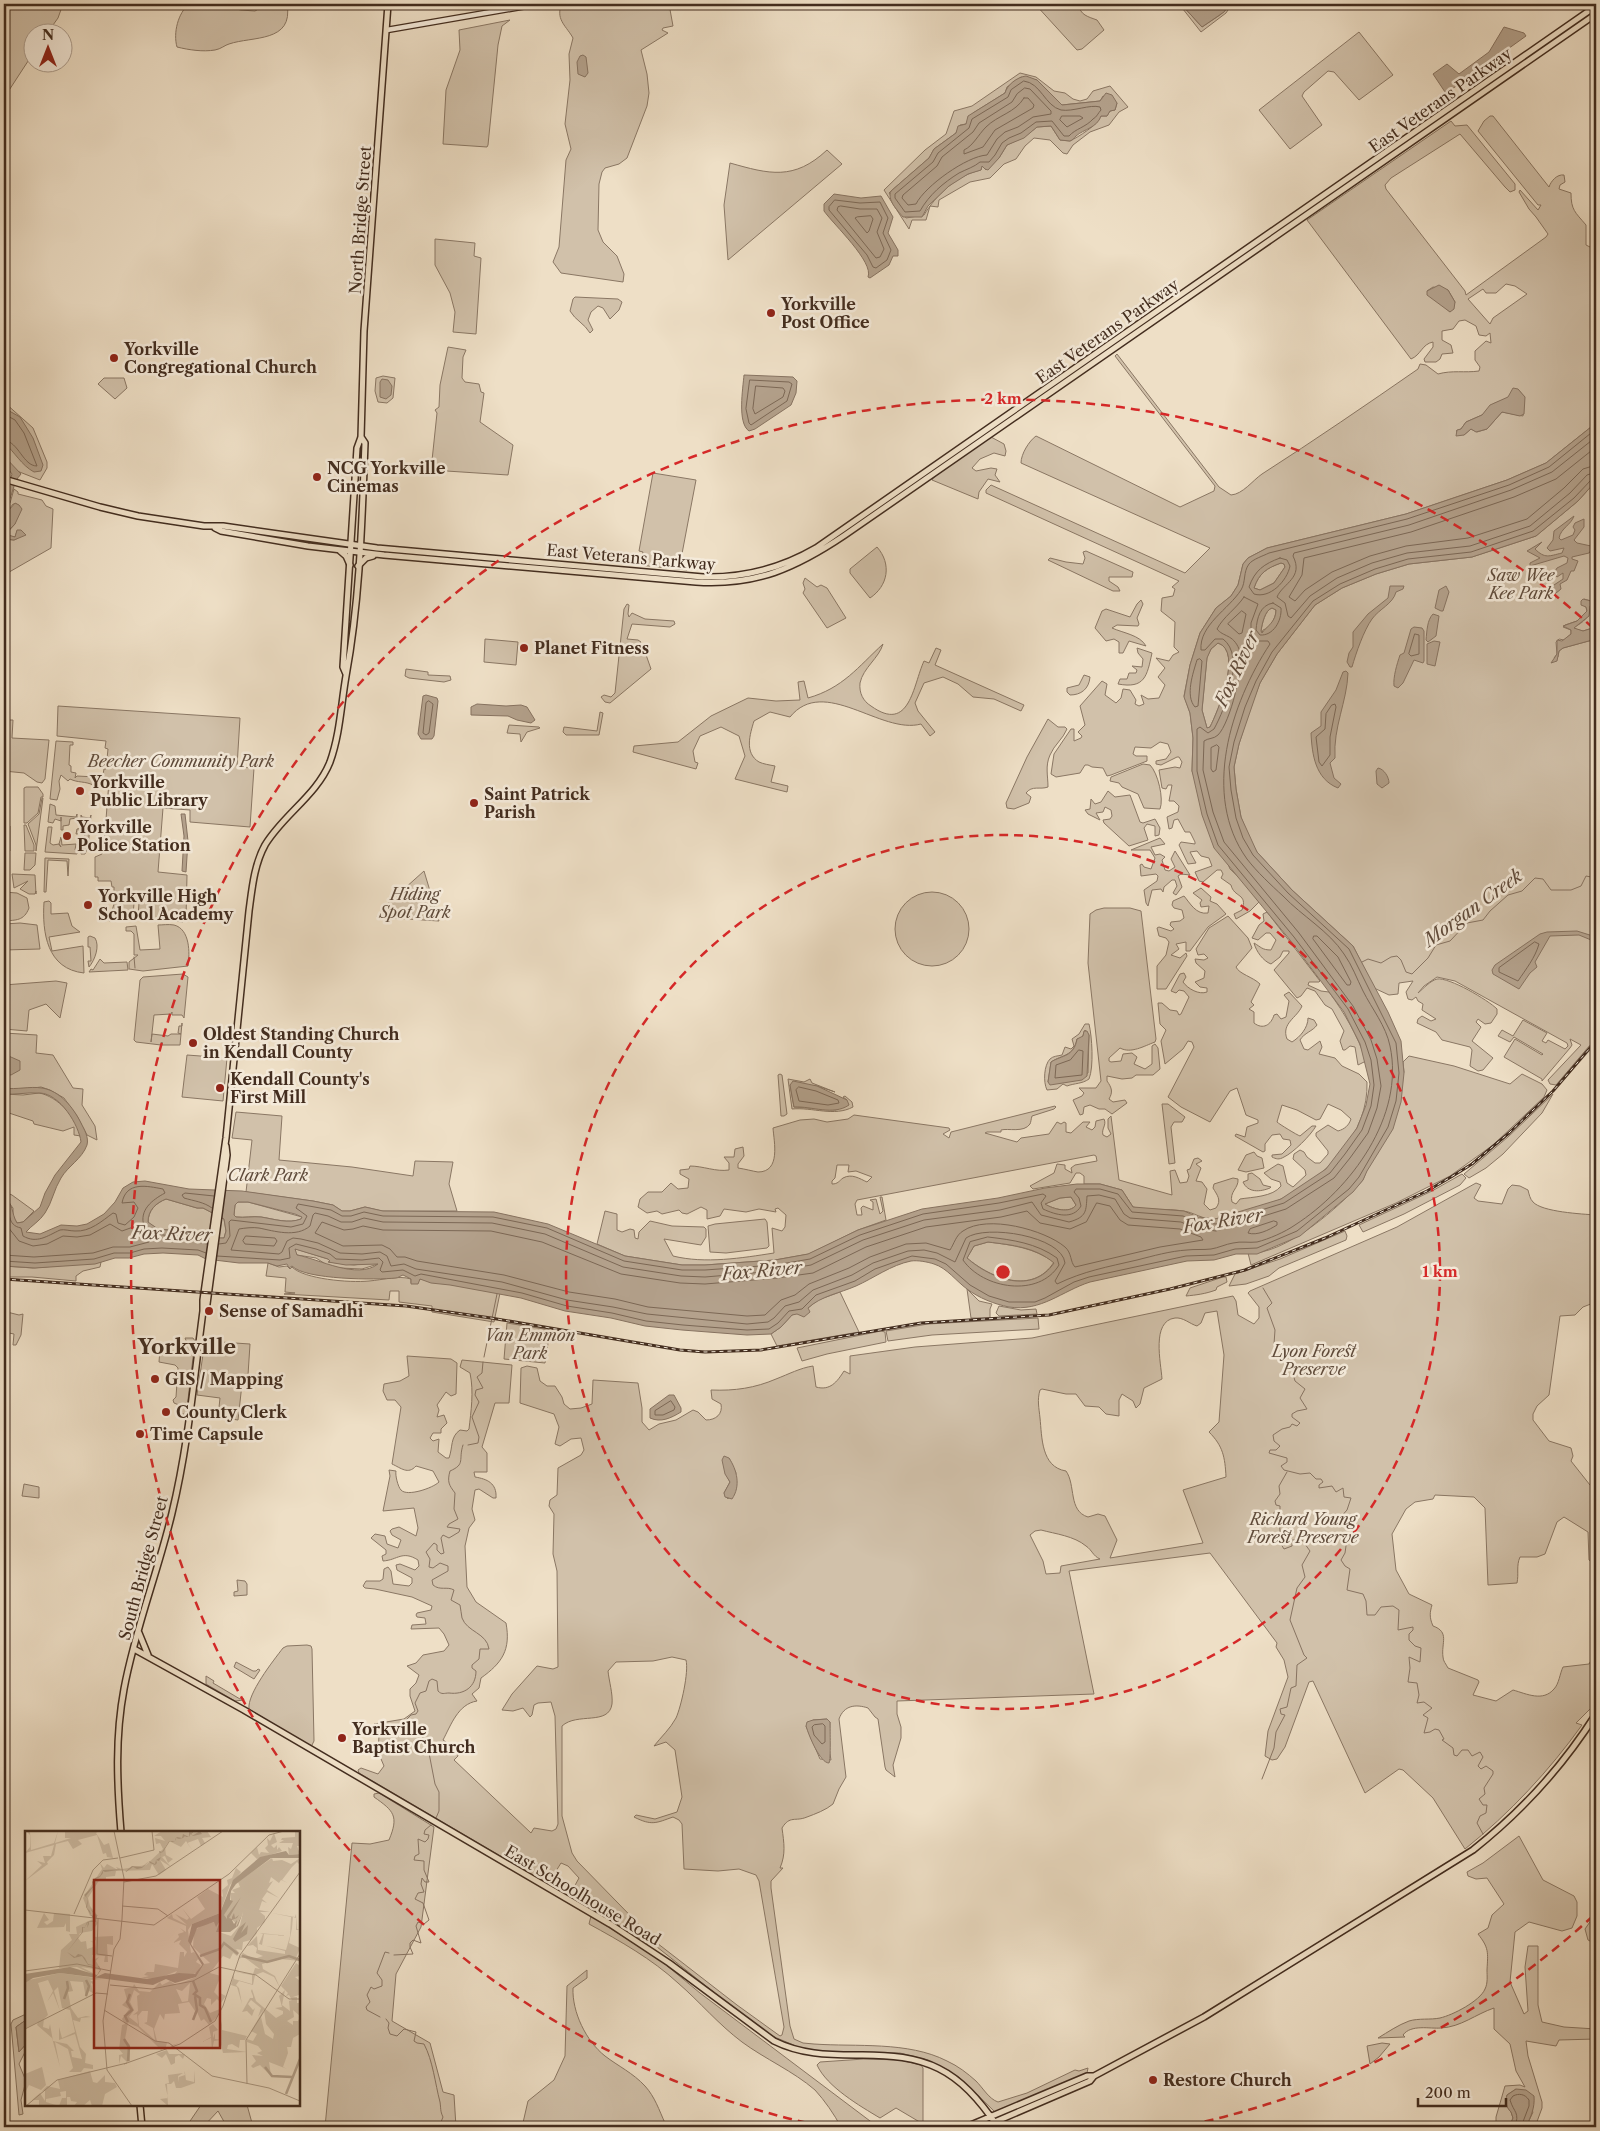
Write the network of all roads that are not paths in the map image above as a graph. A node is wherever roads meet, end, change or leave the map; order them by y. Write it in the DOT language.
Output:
graph roads {
  1 [pos="388,4"];
  2 [pos="538,4"];
  3 [pos="1596,6"];
  4 [pos="1596,14"];
  5 [pos="387,30"];
  6 [pos="361,438"];
  7 [pos="4,479"];
  8 [pos="212,527"];
  9 [pos="353,530"];
  10 [pos="360,532"];
  11 [pos="336,542"];
  12 [pos="352,545"];
  13 [pos="360,546"];
  14 [pos="376,548"];
  15 [pos="338,550"];
  16 [pos="352,552"];
  17 [pos="359,552"];
  18 [pos="377,555"];
  19 [pos="351,566"];
  20 [pos="358,566"];
  21 [pos="346,674"];
  22 [pos="215,1224"];
  23 [pos="138,1633"];
  24 [pos="134,1649"];
  25 [pos="150,1657"];
  26 [pos="1596,1714"];
  27 [pos="121,1831"];
  28 [pos="1094,2076"];
  29 [pos="140,2106"];
  30 [pos="991,2117"];
  31 [pos="996,2125"];
  32 [pos="142,2127"];
  33 [pos="966,2127"];
  34 [pos="983,2127"];
  1 -- 5 [label="main road, North Bridge Street"];
  2 -- 5 [label="main road"];
  3 -- 14 [label="main road, East Veterans Parkway"];
  4 -- 18 [label="main road, East Veterans Parkway"];
  5 -- 6 [label="main road, North Bridge Street"];
  6 -- 9 [label="main road, North Bridge Street"];
  6 -- 10 [label="main road, North Bridge Street"];
  7 -- 8 [label="main road"];
  8 -- 11 [label="main road, East Veterans Parkway"];
  8 -- 15 [label="main road, East Veterans Parkway"];
  9 -- 11 [label="main road"];
  9 -- 12 [label="main road, North Bridge Street"];
  10 -- 13 [label="main road, North Bridge Street"];
  10 -- 14 [label="main road"];
  11 -- 12 [label="main road, East Veterans Parkway"];
  12 -- 13 [label="main road, East Veterans Parkway"];
  12 -- 16 [label="main road, North Bridge Street"];
  13 -- 14 [label="main road, East Veterans Parkway"];
  13 -- 17 [label="main road, North Bridge Street"];
  15 -- 16 [label="main road, East Veterans Parkway"];
  15 -- 19 [label="main road"];
  16 -- 17 [label="main road, East Veterans Parkway"];
  16 -- 19 [label="main road, North Bridge Street"];
  17 -- 18 [label="main road, East Veterans Parkway"];
  17 -- 20 [label="main road, North Bridge Street"];
  18 -- 20 [label="main road"];
  19 -- 21 [label="main road, North Bridge Street"];
  20 -- 21 [label="main road, North Bridge Street"];
  21 -- 22 [label="main road, North Bridge Street"];
  22 -- 23 [label="main road, South Bridge Street"];
  23 -- 24 [label="main road, South Bridge Street"];
  23 -- 25 [label="main road"];
  24 -- 25 [label="main road, East Schoolhouse Road"];
  24 -- 27 [label="main road, South Bridge Street"];
  25 -- 30 [label="main road, East Schoolhouse Road"];
  26 -- 28 [label="main road"];
  28 -- 30 [label="main road"];
  28 -- 31 [label="main road"];
  29 -- 32 [label="main road"];
  30 -- 31 [label="main road, East Schoolhouse Road"];
  30 -- 33 [label="main road"];
  31 -- 34 [label="main road"];
}
